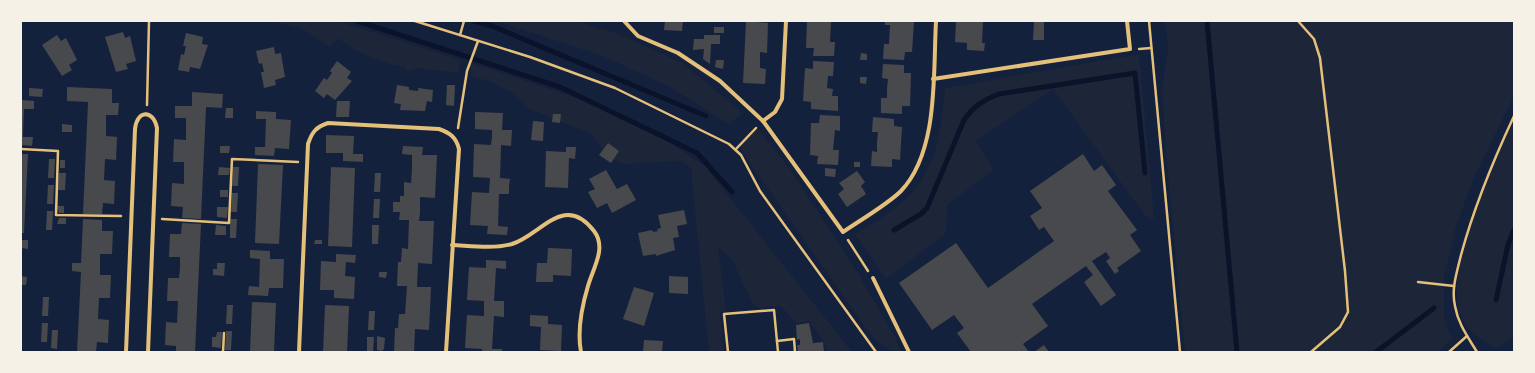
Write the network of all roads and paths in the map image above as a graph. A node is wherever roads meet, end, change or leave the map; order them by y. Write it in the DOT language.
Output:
graph roads {
  1 [pos="149,21"];
  2 [pos="415,21"];
  3 [pos="464,21"];
  4 [pos="624,21"];
  5 [pos="786,21"];
  6 [pos="936,21"];
  7 [pos="1127,21"];
  8 [pos="1149,21"];
  9 [pos="1298,21"];
  10 [pos="460,35"];
  11 [pos="478,41"];
  12 [pos="933,79"];
  13 [pos="147,114"];
  14 [pos="1514,116"];
  15 [pos="763,121"];
  16 [pos="456,140"];
  17 [pos="21,149"];
  18 [pos="736,149"];
  19 [pos="307,162"];
  20 [pos="132,216"];
  21 [pos="154,218"];
  22 [pos="843,232"];
  23 [pos="452,245"];
  24 [pos="873,278"];
  25 [pos="1418,282"];
  26 [pos="1454,286"];
  27 [pos="224,333"];
  28 [pos="1467,336"];
  29 [pos="777,341"];
  30 [pos="126,352"];
  31 [pos="148,352"];
  32 [pos="223,352"];
  33 [pos="299,352"];
  34 [pos="446,352"];
  35 [pos="581,352"];
  36 [pos="728,352"];
  37 [pos="778,352"];
  38 [pos="795,352"];
  39 [pos="876,352"];
  40 [pos="909,352"];
  41 [pos="1180,352"];
  42 [pos="1311,352"];
  43 [pos="1449,352"];
  44 [pos="1478,352"];
  1 -- 13 [label="path"];
  2 -- 10 [label="path"];
  3 -- 10 [label="path"];
  4 -- 15 [label="street"];
  5 -- 15 [label="street"];
  6 -- 12 [label="street"];
  7 -- 12 [label="street"];
  8 -- 41 [label="path"];
  9 -- 42 [label="path"];
  10 -- 11 [label="path"];
  11 -- 16 [label="path"];
  11 -- 18 [label="path"];
  12 -- 22 [label="street"];
  13 -- 20 [label="street"];
  13 -- 21 [label="street"];
  14 -- 26 [label="path"];
  15 -- 18 [label="path"];
  15 -- 22 [label="street"];
  16 -- 19 [label="street"];
  16 -- 23 [label="street"];
  17 -- 20 [label="path"];
  18 -- 39 [label="path"];
  19 -- 21 [label="path"];
  19 -- 33 [label="street"];
  20 -- 30 [label="street"];
  21 -- 31 [label="street"];
  22 -- 24 [label="path"];
  23 -- 34 [label="street"];
  23 -- 35 [label="street"];
  24 -- 40 [label="street"];
  25 -- 26 [label="path"];
  26 -- 28 [label="path"];
  27 -- 32 [label="path"];
  28 -- 43 [label="path"];
  28 -- 44 [label="path"];
  29 -- 36 [label="path"];
  29 -- 37 [label="path"];
  29 -- 38 [label="path"];
}
